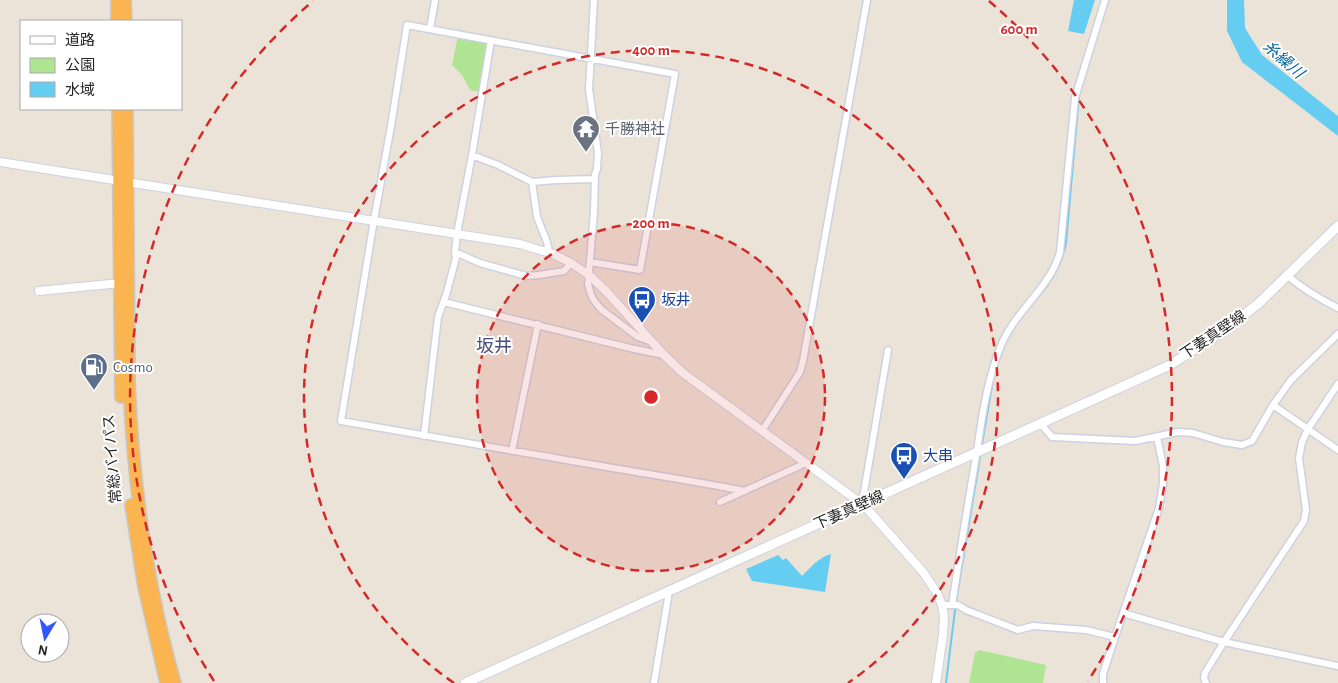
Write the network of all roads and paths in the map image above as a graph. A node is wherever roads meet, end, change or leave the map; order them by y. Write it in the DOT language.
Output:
graph roads {
  1 [pos="117,0"];
  2 [pos="125,0"];
  3 [pos="435,0"];
  4 [pos="594,0"];
  5 [pos="867,0"];
  6 [pos="1105,0"];
  7 [pos="117,20"];
  8 [pos="126,20"];
  9 [pos="430,29"];
  10 [pos="491,40"];
  11 [pos="591,60"];
  12 [pos="118,110"];
  13 [pos="127,114"];
  14 [pos="472,155"];
  15 [pos="0,162"];
  16 [pos="595,179"];
  17 [pos="123,182"];
  18 [pos="532,182"];
  19 [pos="374,220"];
  20 [pos="1338,226"];
  21 [pos="457,234"];
  22 [pos="455,252"];
  23 [pos="549,252"];
  24 [pos="590,262"];
  25 [pos="571,263"];
  26 [pos="589,275"];
  27 [pos="1288,276"];
  28 [pos="120,283"];
  29 [pos="39,291"];
  30 [pos="444,302"];
  31 [pos="1338,308"];
  32 [pos="538,324"];
  33 [pos="1338,334"];
  34 [pos="652,342"];
  35 [pos="888,350"];
  36 [pos="664,355"];
  37 [pos="1338,384"];
  38 [pos="1273,405"];
  39 [pos="1040,423"];
  40 [pos="1308,430"];
  41 [pos="762,431"];
  42 [pos="424,436"];
  43 [pos="1157,437"];
  44 [pos="1338,450"];
  45 [pos="512,451"];
  46 [pos="976,452"];
  47 [pos="806,463"];
  48 [pos="745,491"];
  49 [pos="720,502"];
  50 [pos="862,504"];
  51 [pos="668,591"];
  52 [pos="942,605"];
  53 [pos="954,605"];
  54 [pos="1123,613"];
  55 [pos="1115,637"];
  56 [pos="1224,642"];
  57 [pos="1338,666"];
  58 [pos="166,683"];
  59 [pos="174,683"];
  60 [pos="465,683"];
  61 [pos="654,683"];
  62 [pos="936,683"];
  63 [pos="1103,683"];
  64 [pos="1206,683"];
  1 -- 7 [label="highway"];
  2 -- 8 [label="highway"];
  3 -- 9 [label="street"];
  4 -- 11 [label="street"];
  5 -- 41 [label="street"];
  6 -- 46 [label="street"];
  9 -- 10 [label="street"];
  9 -- 19 [label="street"];
  10 -- 11 [label="street"];
  10 -- 14 [label="street"];
  11 -- 16 [label="street"];
  11 -- 24 [label="street"];
  12 -- 17 [label="highway, 常総バイパス"];
  13 -- 17 [label="highway, 常総バイパス"];
  14 -- 18 [label="street"];
  14 -- 21 [label="street"];
  15 -- 17 [label="street"];
  16 -- 18 [label="street"];
  16 -- 24 [label="street"];
  17 -- 19 [label="street"];
  17 -- 28 [label="highway, 常総バイパス"];
  17 -- 59 [label="highway, 常総バイパス"];
  18 -- 23 [label="street"];
  19 -- 21 [label="street"];
  19 -- 42 [label="street"];
  20 -- 27 [label="main road, 下妻真壁線"];
  21 -- 22 [label="street"];
  21 -- 23 [label="street"];
  22 -- 25 [label="street"];
  22 -- 30 [label="street"];
  23 -- 25 [label="street"];
  24 -- 26 [label="street"];
  25 -- 26 [label="street"];
  26 -- 34 [label="street"];
  26 -- 34 [label="street"];
  27 -- 31 [label="street"];
  27 -- 39 [label="main road, 下妻真壁線"];
  28 -- 29 [label="street"];
  28 -- 58 [label="highway, 常総バイパス"];
  30 -- 32 [label="street"];
  30 -- 42 [label="street"];
  32 -- 36 [label="street"];
  32 -- 45 [label="street"];
  33 -- 38 [label="street"];
  34 -- 36 [label="street"];
  35 -- 50 [label="street"];
  36 -- 41 [label="street"];
  37 -- 40 [label="street"];
  38 -- 40 [label="street"];
  38 -- 43 [label="street"];
  39 -- 43 [label="street"];
  39 -- 46 [label="main road, 下妻真壁線"];
  40 -- 44 [label="street"];
  40 -- 56 [label="street"];
  41 -- 47 [label="street"];
  42 -- 45 [label="street"];
  43 -- 54 [label="street"];
  45 -- 48 [label="street"];
  46 -- 50 [label="main road, 下妻真壁線"];
  46 -- 53 [label="street"];
  47 -- 48 [label="street"];
  47 -- 50 [label="street"];
  48 -- 49 [label="street"];
  50 -- 51 [label="main road, 下妻真壁線"];
  50 -- 52 [label="street"];
  51 -- 60 [label="main road, 下妻真壁線"];
  51 -- 61 [label="street"];
  52 -- 53 [label="street"];
  52 -- 62 [label="street"];
  53 -- 55 [label="street"];
  54 -- 55 [label="street"];
  54 -- 56 [label="street"];
  55 -- 63 [label="street"];
  56 -- 57 [label="street"];
  56 -- 64 [label="street"];
}
